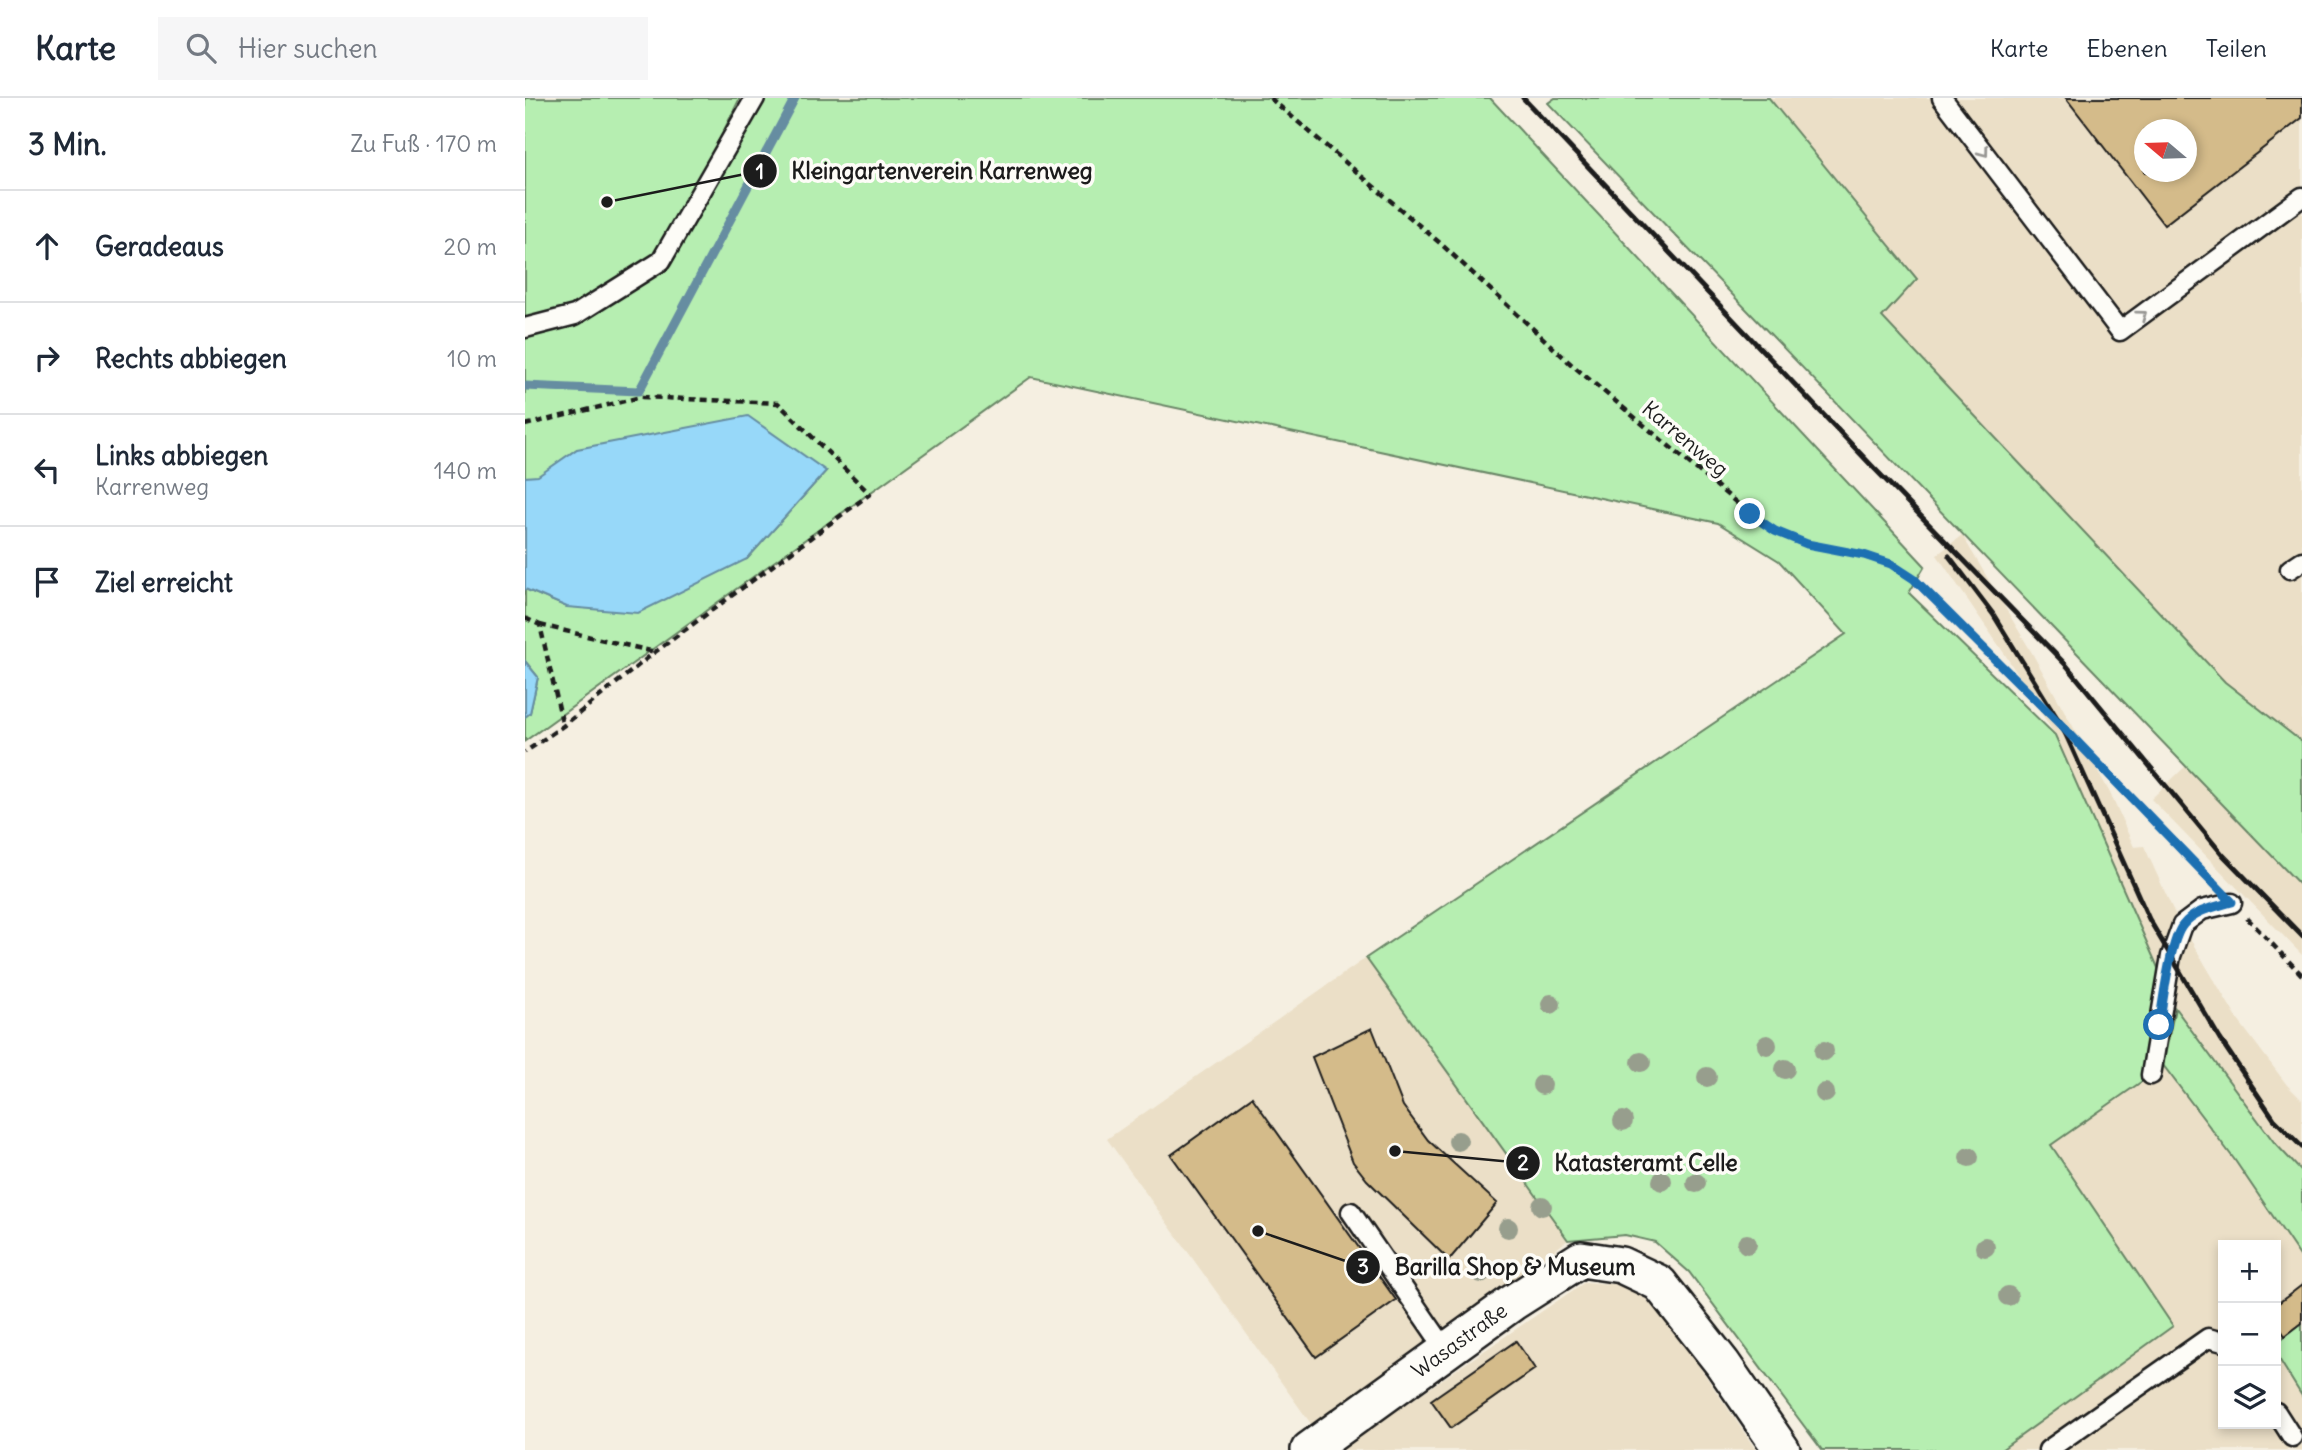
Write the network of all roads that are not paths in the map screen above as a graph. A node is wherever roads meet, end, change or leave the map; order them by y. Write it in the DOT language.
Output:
graph roads {
  1 [pos="755,98"];
  2 [pos="1943,98"];
  3 [pos="2302,197"];
  4 [pos="525,328"];
  5 [pos="2232,902"];
  6 [pos="2151,1074"];
  7 [pos="1351,1212"];
  8 [pos="2218,1341"];
  9 [pos="1446,1350"];
  10 [pos="2281,1420"];
  11 [pos="2292,1437"];
  12 [pos="1309,1450"];
  13 [pos="1782,1450"];
  14 [pos="2048,1450"];
  1 -- 4 [label="lane"];
  2 -- 3 [label="lane, one-way"];
  5 -- 6 [label="lane"];
  7 -- 9 [label="lane"];
  8 -- 14 [label="lane"];
  9 -- 12 [label="street, Wasastraße"];
  9 -- 13 [label="street, Wasastraße"];
  10 -- 11 [label="lane"];
}
